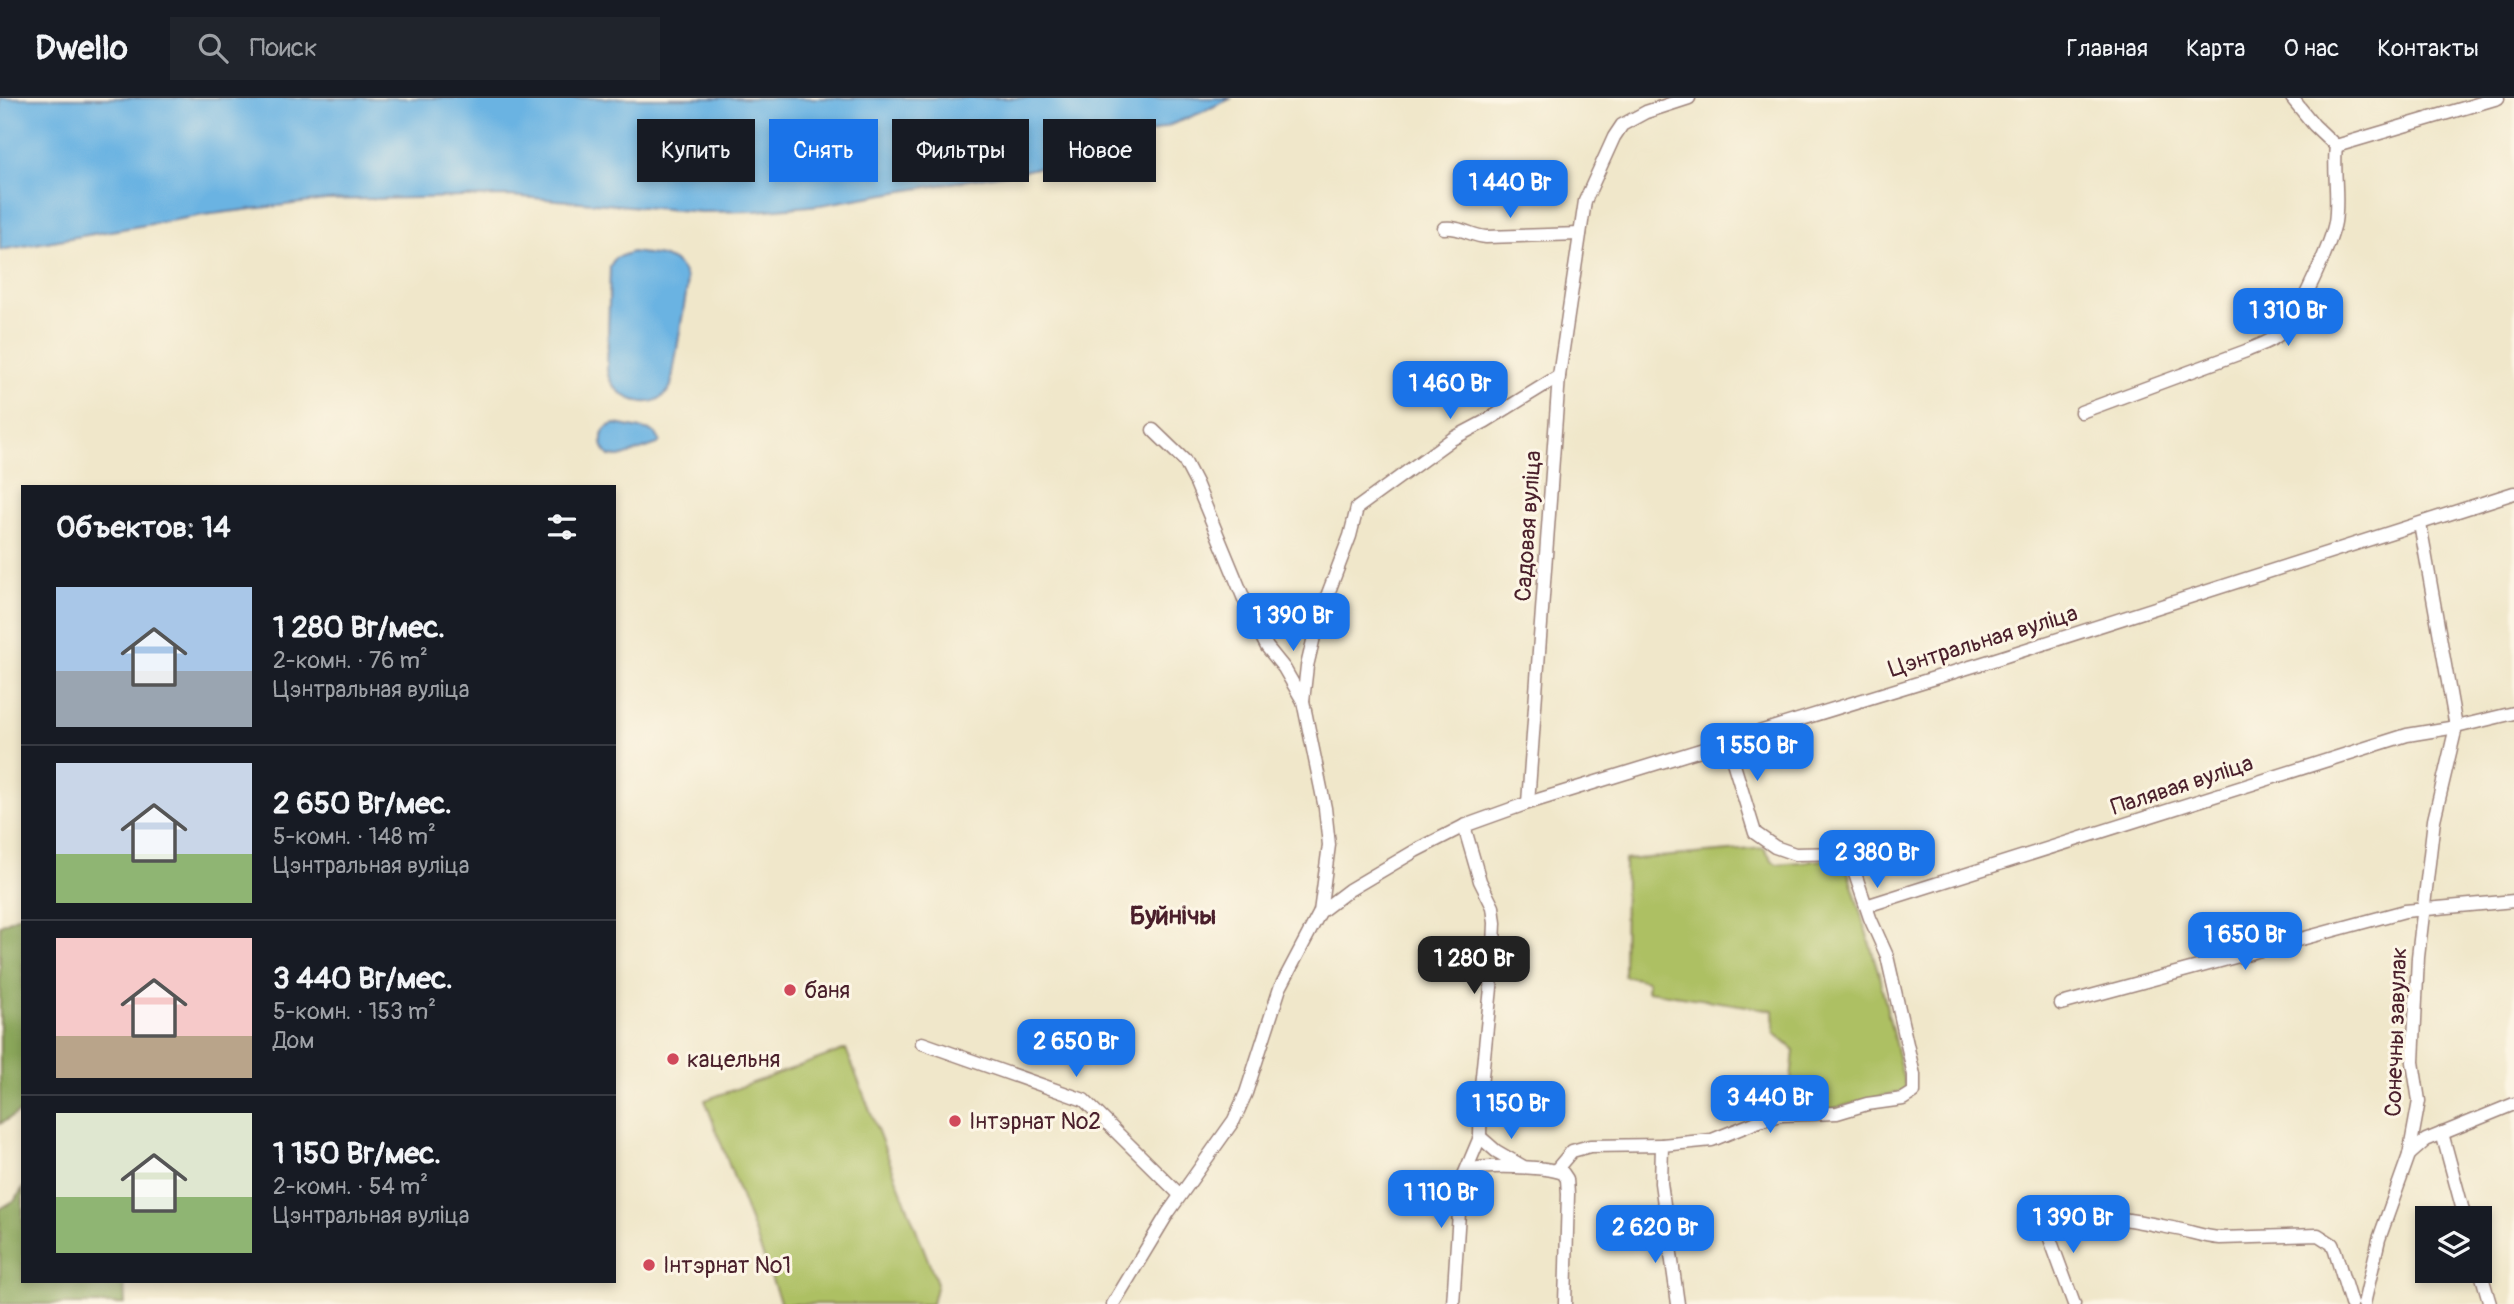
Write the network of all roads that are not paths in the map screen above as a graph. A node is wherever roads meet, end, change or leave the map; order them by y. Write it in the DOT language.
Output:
graph roads {
  1 [pos="1689,98"];
  2 [pos="2292,98"];
  3 [pos="2497,98"];
  4 [pos="2336,146"];
  5 [pos="1444,228"];
  6 [pos="1580,234"];
  7 [pos="1559,376"];
  8 [pos="2081,412"];
  9 [pos="1153,430"];
  10 [pos="2514,493"];
  11 [pos="2420,524"];
  12 [pos="1303,701"];
  13 [pos="2514,713"];
  14 [pos="2456,727"];
  15 [pos="1727,741"];
  16 [pos="1528,803"];
  17 [pos="1465,826"];
  18 [pos="2514,901"];
  19 [pos="1866,906"];
  20 [pos="2424,910"];
  21 [pos="1320,912"];
  22 [pos="2062,1004"];
  23 [pos="922,1042"];
  24 [pos="2514,1104"];
  25 [pos="2442,1133"];
  26 [pos="1480,1137"];
  27 [pos="1662,1145"];
  28 [pos="2409,1155"];
  29 [pos="1528,1168"];
  30 [pos="1467,1170"];
  31 [pos="1556,1171"];
  32 [pos="1181,1195"];
  33 [pos="2462,1206"];
  34 [pos="2484,1283"];
  35 [pos="1114,1304"];
  36 [pos="1453,1304"];
  37 [pos="1565,1304"];
  38 [pos="1678,1304"];
  39 [pos="2074,1304"];
  40 [pos="2351,1304"];
  41 [pos="2364,1304"];
  42 [pos="2490,1304"];
  1 -- 6 [label="street, Садовая вуліца"];
  2 -- 4 [label="street"];
  3 -- 4 [label="street"];
  4 -- 8 [label="street"];
  5 -- 6 [label="street"];
  6 -- 7 [label="street, Садовая вуліца"];
  7 -- 12 [label="street"];
  7 -- 16 [label="street, Садовая вуліца"];
  9 -- 12 [label="street"];
  10 -- 11 [label="street, Цэнтральная вуліца"];
  11 -- 14 [label="street"];
  11 -- 15 [label="street, Цэнтральная вуліца"];
  12 -- 21 [label="street"];
  13 -- 14 [label="street, Палявая вуліца"];
  14 -- 19 [label="street, Палявая вуліца"];
  14 -- 20 [label="street, Сонечны завулак"];
  15 -- 16 [label="street, Цэнтральная вуліца"];
  15 -- 19 [label="street"];
  16 -- 17 [label="street, Цэнтральная вуліца"];
  17 -- 21 [label="street, Цэнтральная вуліца"];
  17 -- 26 [label="street"];
  18 -- 20 [label="street"];
  19 -- 27 [label="street"];
  20 -- 22 [label="street"];
  20 -- 28 [label="street, Сонечны завулак"];
  21 -- 32 [label="street, Цэнтральная вуліца"];
  23 -- 32 [label="street"];
  24 -- 25 [label="street"];
  25 -- 28 [label="street"];
  25 -- 33 [label="street"];
  26 -- 29 [label="street"];
  26 -- 30 [label="street"];
  27 -- 31 [label="street"];
  27 -- 38 [label="street"];
  28 -- 41 [label="street, Сонечны завулак"];
  29 -- 30 [label="street"];
  29 -- 31 [label="street"];
  30 -- 36 [label="street"];
  31 -- 37 [label="street"];
  32 -- 35 [label="street, Цэнтральная вуліца"];
  34 -- 42 [label="street"];
  39 -- 40 [label="street"];
}
